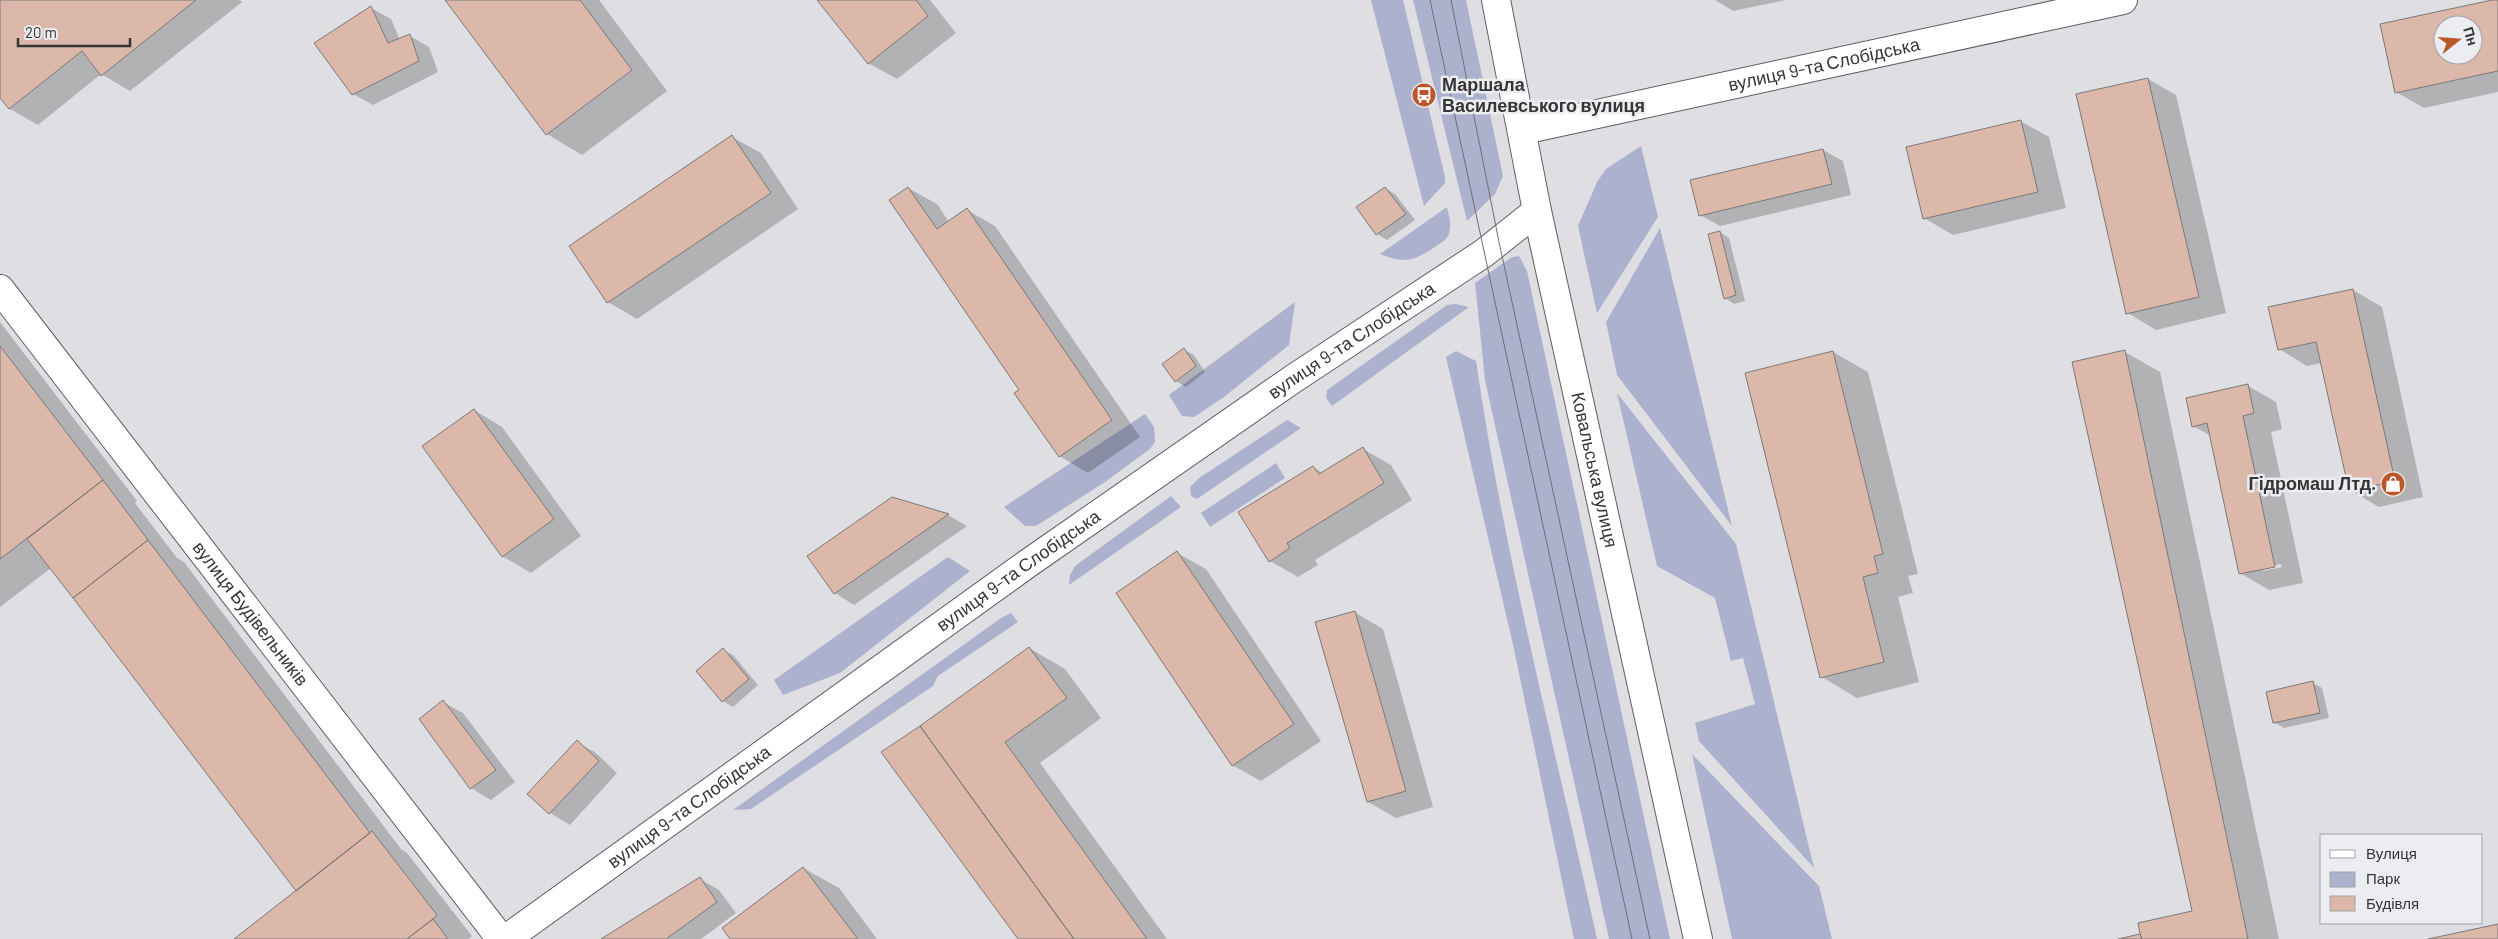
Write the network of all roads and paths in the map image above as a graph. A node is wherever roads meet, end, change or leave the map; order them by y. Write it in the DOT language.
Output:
graph roads {
  1 [pos="1496,0"];
  2 [pos="2123,0"];
  3 [pos="1523,130"];
  4 [pos="1537,210"];
  5 [pos="0,289"];
  6 [pos="500,939"];
  7 [pos="506,939"];
  8 [pos="1698,939"];
  1 -- 3 [label="street, Ковальська вулиця"];
  2 -- 3 [label="street, вулиця 9-та Слобідська"];
  3 -- 4 [label="street, Ковальська вулиця"];
  4 -- 7 [label="street, вулиця 9-та Слобідська"];
  4 -- 8 [label="street, Ковальська вулиця"];
  5 -- 6 [label="street, вулиця Будівельників"];
}
